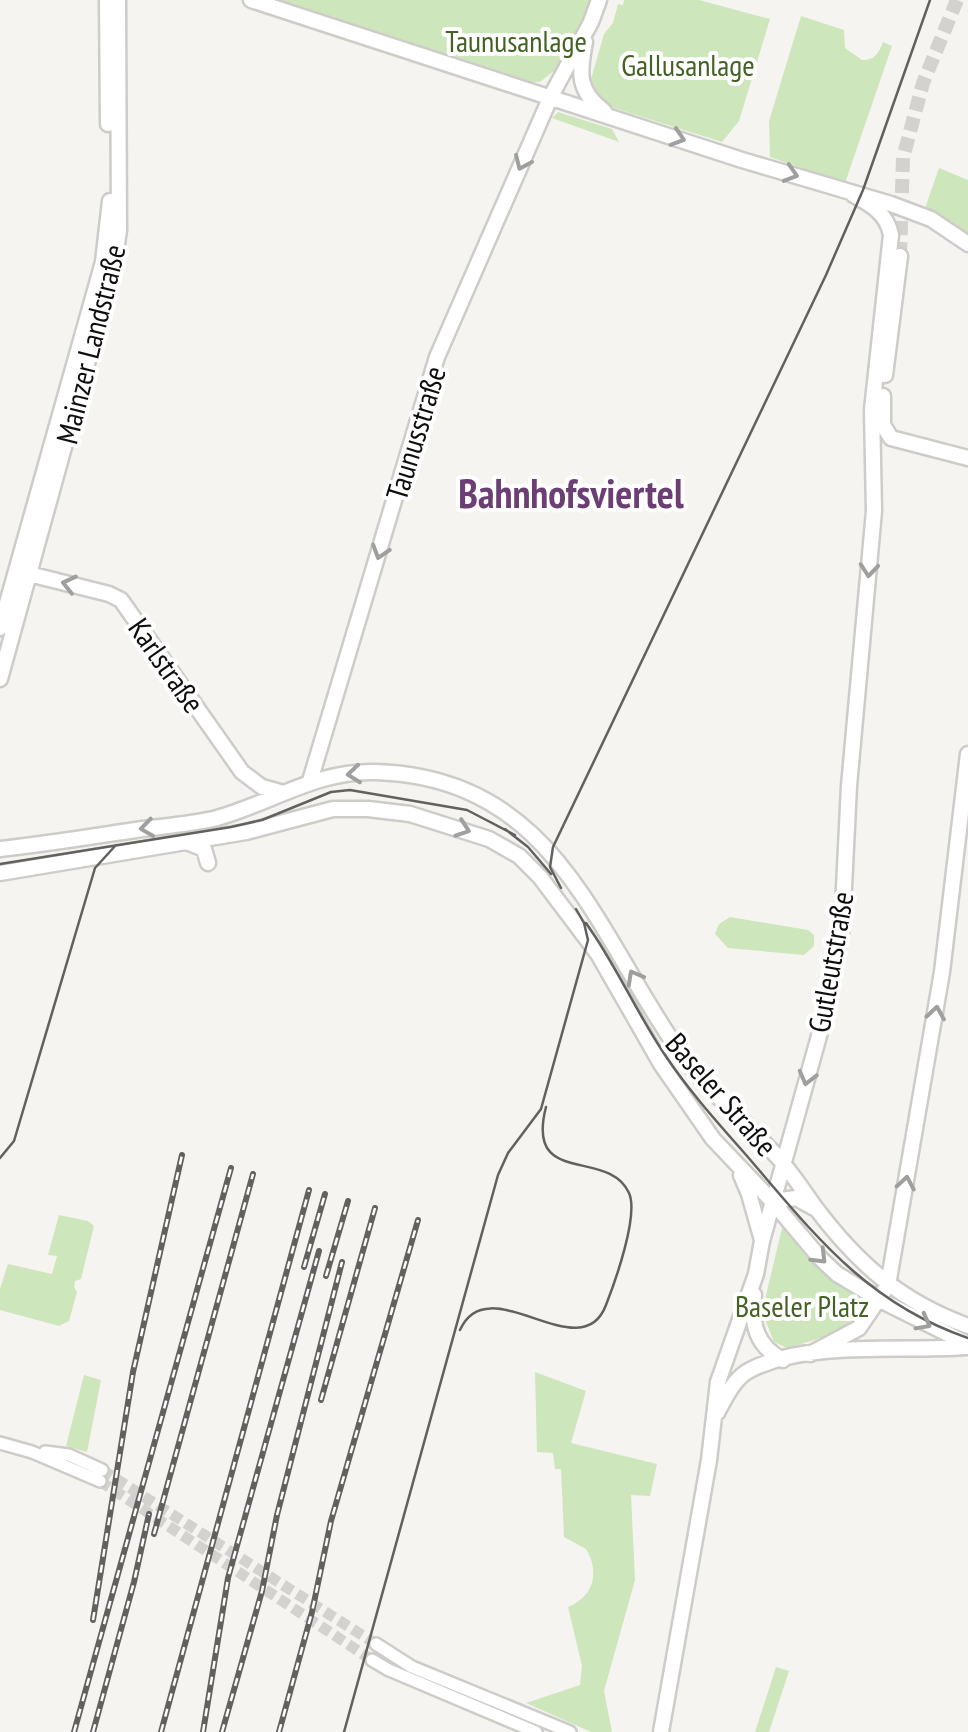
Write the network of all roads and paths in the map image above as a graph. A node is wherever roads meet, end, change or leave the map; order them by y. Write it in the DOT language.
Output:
graph roads {
  1 [pos="106,0"];
  2 [pos="118,0"];
  3 [pos="251,0"];
  4 [pos="599,0"];
  5 [pos="590,22"];
  6 [pos="564,70"];
  7 [pos="513,84"];
  8 [pos="551,96"];
  9 [pos="615,118"];
  10 [pos="852,194"];
  11 [pos="968,244"];
  12 [pos="900,256"];
  13 [pos="881,411"];
  14 [pos="968,458"];
  15 [pos="875,459"];
  16 [pos="29,574"];
  17 [pos="0,628"];
  18 [pos="0,679"];
  19 [pos="968,754"];
  20 [pos="310,781"];
  21 [pos="281,792"];
  22 [pos="337,813"];
  23 [pos="188,843"];
  24 [pos="0,850"];
  25 [pos="208,863"];
  26 [pos="0,873"];
  27 [pos="796,1122"];
  28 [pos="758,1136"];
  29 [pos="784,1165"];
  30 [pos="736,1166"];
  31 [pos="772,1202"];
  32 [pos="817,1210"];
  33 [pos="762,1241"];
  34 [pos="756,1274"];
  35 [pos="888,1284"];
  36 [pos="880,1300"];
  37 [pos="968,1326"];
  38 [pos="968,1346"];
  39 [pos="810,1354"];
  40 [pos="783,1360"];
  41 [pos="714,1418"];
  42 [pos="0,1443"];
  43 [pos="101,1476"];
  44 [pos="376,1644"];
  45 [pos="372,1660"];
  46 [pos="536,1732"];
  47 [pos="570,1732"];
  48 [pos="661,1732"];
  1 -- 17 [label="main road, Mainzer Landstraße"];
  2 -- 16 [label="main road, Mainzer Landstraße"];
  3 -- 7 [label="main road"];
  4 -- 5 [label="main road"];
  5 -- 6 [label="main road, Taunusstraße"];
  5 -- 9 [label="main road"];
  6 -- 7 [label="main road"];
  6 -- 8 [label="main road, Taunusstraße"];
  7 -- 8 [label="main road"];
  8 -- 9 [label="main road"];
  8 -- 20 [label="main road, Taunusstraße, one-way"];
  9 -- 10 [label="main road, one-way"];
  10 -- 11 [label="main road"];
  10 -- 15 [label="main road, Gutleutstraße"];
  12 -- 13 [label="main road"];
  13 -- 14 [label="main road"];
  13 -- 15 [label="main road"];
  15 -- 27 [label="main road, Gutleutstraße, one-way"];
  16 -- 18 [label="main road, Mainzer Landstraße"];
  21 -- 16 [label="main road, Karlstraße, one-way"];
  35 -- 19 [label="main road, one-way"];
  20 -- 21 [label="main road, Baseler Straße"];
  20 -- 22 [label="main road"];
  28 -- 20 [label="main road, Baseler Straße, one-way"];
  21 -- 24 [label="main road, Baseler Straße, one-way"];
  22 -- 23 [label="main road, Baseler Straße"];
  22 -- 30 [label="main road, Baseler Straße, one-way"];
  23 -- 25 [label="main road"];
  23 -- 26 [label="main road, Baseler Straße"];
  27 -- 28 [label="main road"];
  27 -- 29 [label="main road, Gutleutstraße"];
  28 -- 29 [label="main road, Baseler Straße"];
  29 -- 31 [label="main road, Gutleutstraße"];
  29 -- 32 [label="main road, Baseler Straße"];
  30 -- 31 [label="main road, Baseler Straße"];
  30 -- 33 [label="main road"];
  31 -- 32 [label="main road"];
  31 -- 33 [label="main road, Gutleutstraße"];
  31 -- 36 [label="main road, one-way"];
  32 -- 35 [label="main road"];
  33 -- 34 [label="main road, Gutleutstraße"];
  34 -- 40 [label="main road"];
  34 -- 41 [label="main road, Gutleutstraße"];
  35 -- 36 [label="main road"];
  35 -- 37 [label="main road"];
  36 -- 38 [label="main road, one-way"];
  36 -- 39 [label="main road"];
  38 -- 39 [label="main road"];
  39 -- 40 [label="main road"];
  40 -- 41 [label="main road"];
  41 -- 48 [label="main road, Gutleutstraße"];
  42 -- 43 [label="street"];
  44 -- 47 [label="street"];
  45 -- 46 [label="street"];
}
